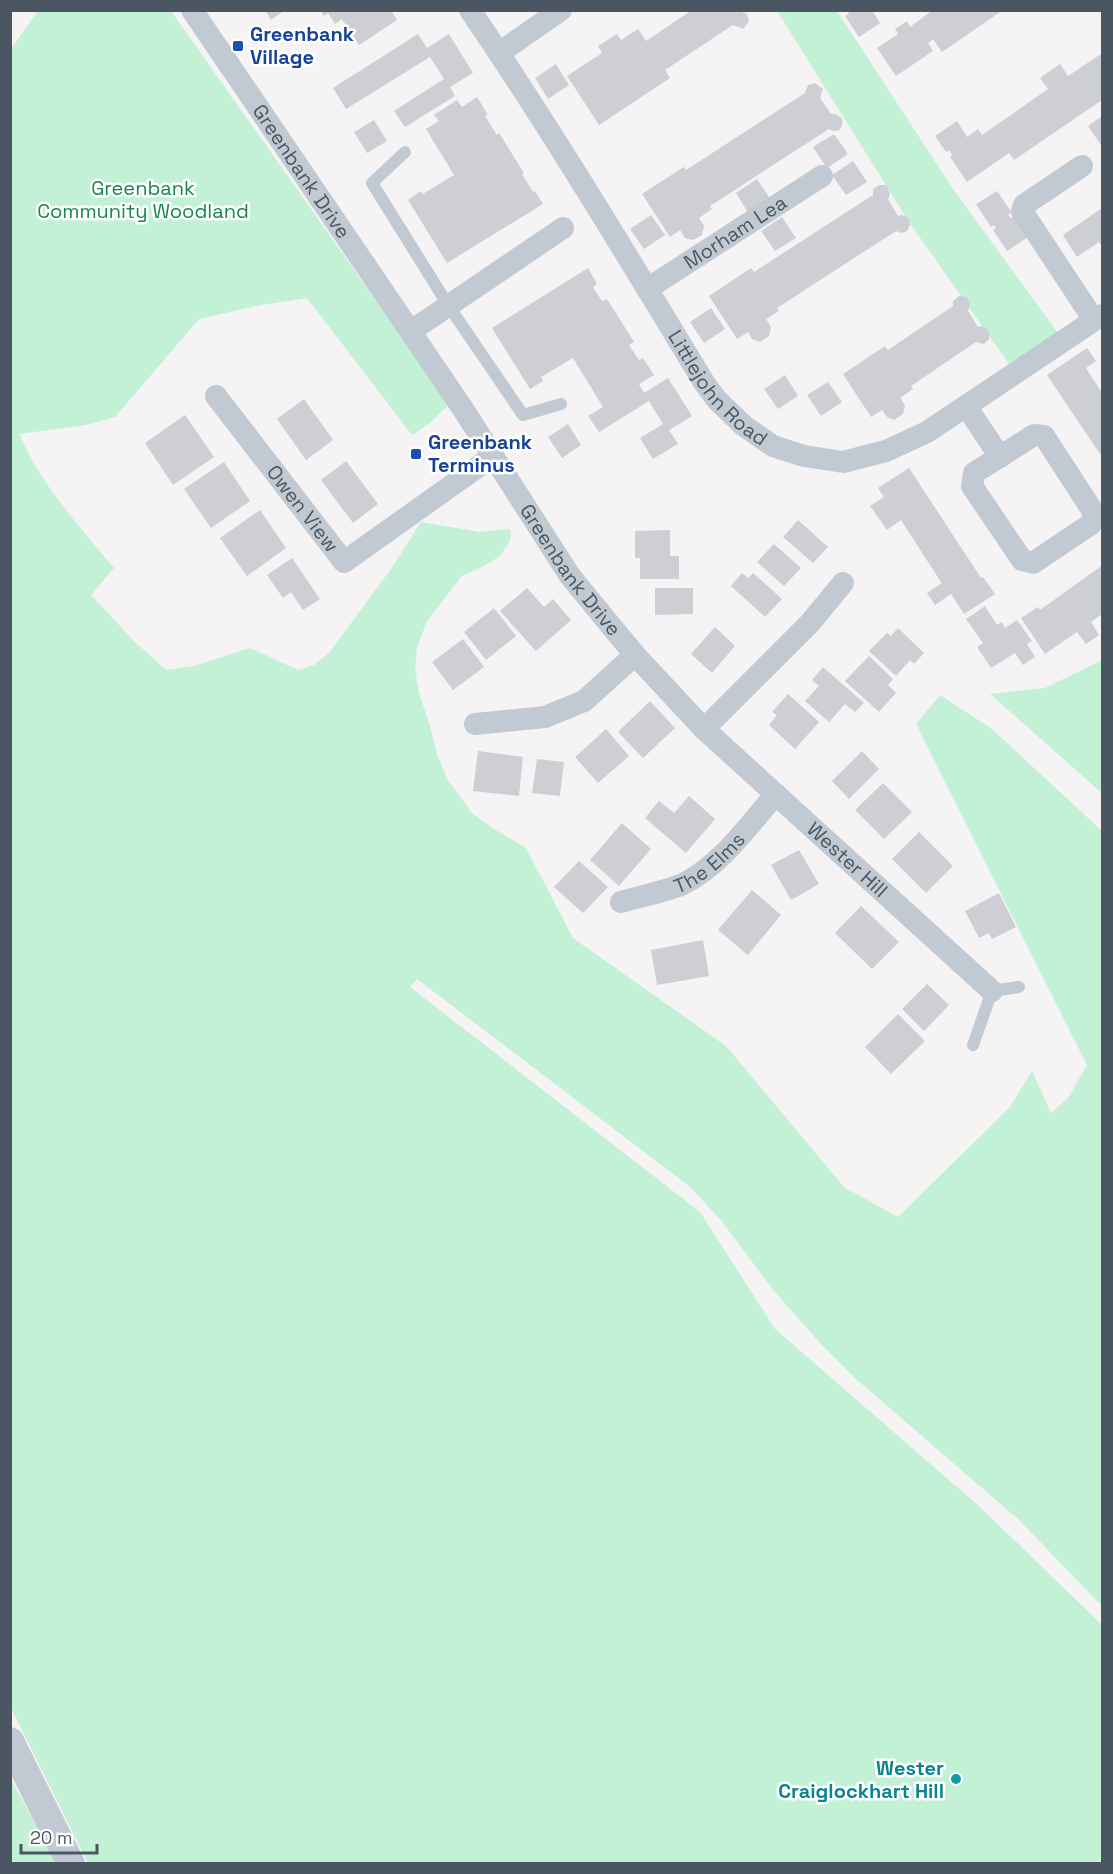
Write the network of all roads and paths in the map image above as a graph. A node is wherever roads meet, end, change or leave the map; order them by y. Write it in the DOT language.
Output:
graph roads {
  1 [pos="192,10"];
  2 [pos="470,10"];
  3 [pos="561,10"];
  4 [pos="499,53"];
  5 [pos="405,152"];
  6 [pos="1082,166"];
  7 [pos="822,176"];
  8 [pos="563,228"];
  9 [pos="647,289"];
  10 [pos="448,305"];
  11 [pos="1098,318"];
  12 [pos="411,331"];
  13 [pos="216,396"];
  14 [pos="561,404"];
  15 [pos="966,406"];
  16 [pos="493,456"];
  17 [pos="1000,457"];
  18 [pos="843,583"];
  19 [pos="635,656"];
  20 [pos="475,724"];
  21 [pos="704,729"];
  22 [pos="776,794"];
  23 [pos="621,902"];
  24 [pos="1018,987"];
  25 [pos="992,991"];
  26 [pos="974,1045"];
  27 [pos="10,1741"];
  28 [pos="71,1863"];
  1 -- 12 [label="street, Greenbank Drive"];
  2 -- 4 [label="street, Littlejohn Road"];
  3 -- 4 [label="street"];
  4 -- 9 [label="street, Littlejohn Road"];
  5 -- 10 [label="lane"];
  6 -- 11 [label="street"];
  7 -- 9 [label="street, Morham Lea"];
  8 -- 10 [label="street"];
  9 -- 15 [label="street, Littlejohn Road"];
  10 -- 12 [label="street"];
  10 -- 14 [label="lane"];
  11 -- 15 [label="street, Littlejohn Road"];
  12 -- 16 [label="street, Greenbank Drive"];
  13 -- 16 [label="street, Owen View"];
  15 -- 17 [label="street"];
  16 -- 19 [label="street, Greenbank Drive"];
  17 -- 17 [label="street"];
  18 -- 21 [label="street"];
  19 -- 20 [label="street"];
  19 -- 21 [label="street, Wester Hill"];
  21 -- 22 [label="street, Wester Hill"];
  22 -- 23 [label="street, The Elms"];
  22 -- 25 [label="street, Wester Hill"];
  24 -- 25 [label="lane"];
  25 -- 26 [label="lane"];
  27 -- 28 [label="street"];
}
